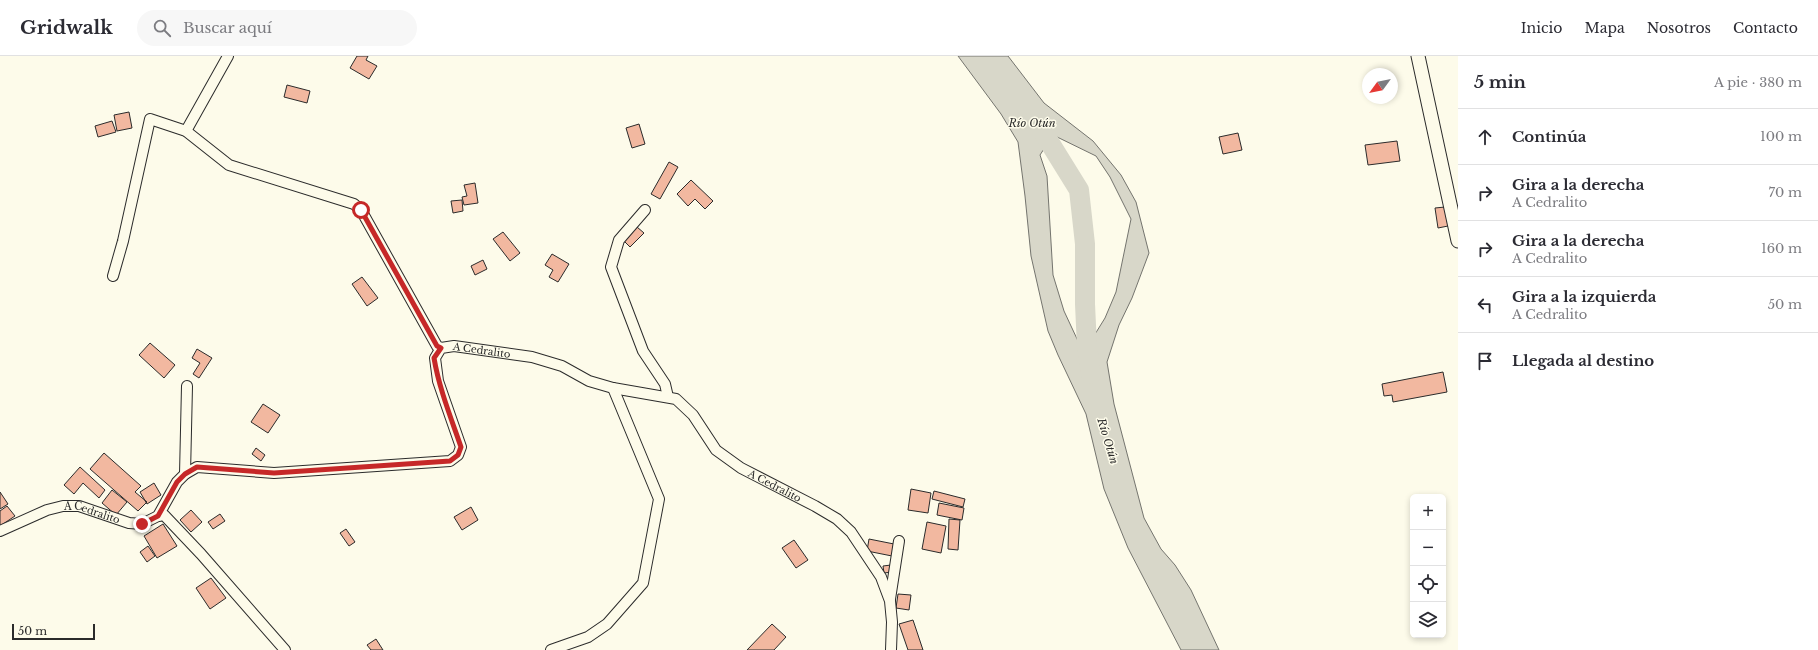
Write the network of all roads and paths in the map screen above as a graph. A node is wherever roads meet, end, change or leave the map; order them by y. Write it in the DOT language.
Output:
graph roads {
  1 [pos="228,56"];
  2 [pos="1418,56"];
  3 [pos="186,131"];
  4 [pos="645,210"];
  5 [pos="1458,241"];
  6 [pos="113,276"];
  7 [pos="441,348"];
  8 [pos="187,386"];
  9 [pos="613,388"];
  10 [pos="668,397"];
  11 [pos="185,474"];
  12 [pos="158,516"];
  13 [pos="0,531"];
  14 [pos="899,541"];
  15 [pos="890,601"];
  16 [pos="285,650"];
  17 [pos="551,650"];
  18 [pos="891,650"];
  1 -- 3 [label="street"];
  2 -- 5 [label="street"];
  3 -- 6 [label="street"];
  3 -- 7 [label="street"];
  4 -- 10 [label="street"];
  7 -- 9 [label="street, A Cedralito"];
  7 -- 11 [label="street, A Cedralito"];
  8 -- 11 [label="street"];
  9 -- 10 [label="street, A Cedralito"];
  9 -- 17 [label="street"];
  10 -- 15 [label="street, A Cedralito"];
  11 -- 12 [label="street"];
  12 -- 13 [label="street, A Cedralito"];
  12 -- 16 [label="street"];
  14 -- 15 [label="street"];
  15 -- 18 [label="street, A Cedralito"];
}
